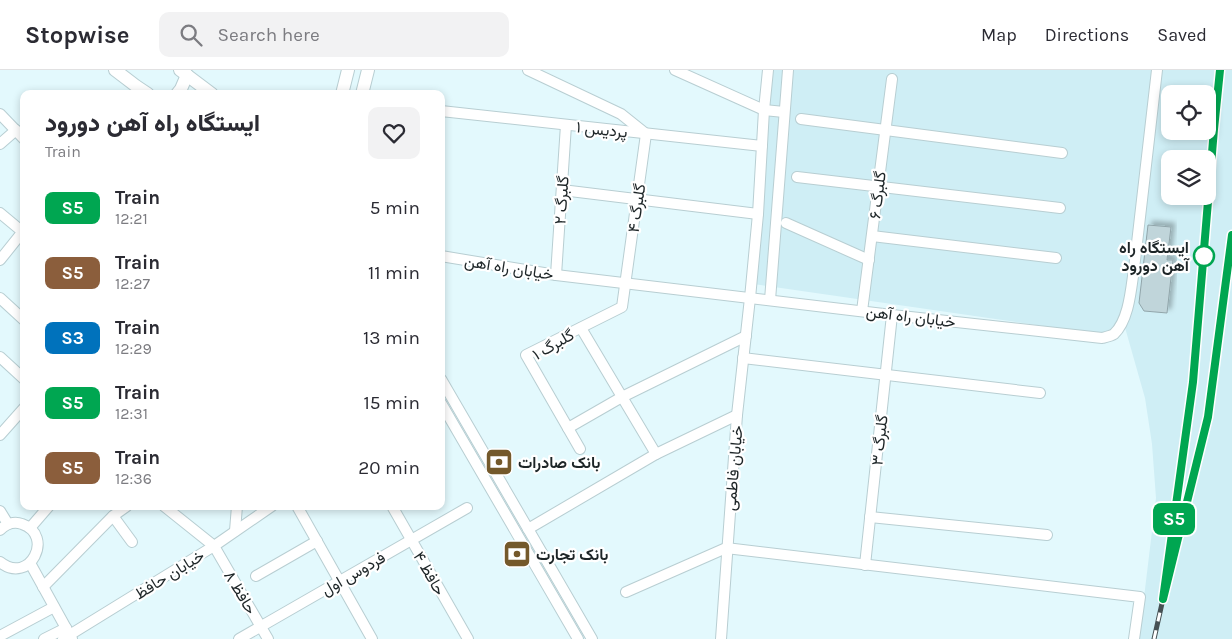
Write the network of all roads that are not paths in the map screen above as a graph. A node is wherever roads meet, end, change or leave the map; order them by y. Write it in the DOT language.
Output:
graph roads {
  1 [pos="115,70"];
  2 [pos="348,70"];
  3 [pos="368,70"];
  4 [pos="528,70"];
  5 [pos="675,70"];
  6 [pos="768,70"];
  7 [pos="788,70"];
  8 [pos="1156,70"];
  9 [pos="184,72"];
  10 [pos="892,79"];
  11 [pos="133,90"];
  12 [pos="180,90"];
  13 [pos="207,90"];
  14 [pos="343,90"];
  15 [pos="363,90"];
  16 [pos="764,110"];
  17 [pos="445,111"];
  18 [pos="784,112"];
  19 [pos="0,114"];
  20 [pos="801,119"];
  21 [pos="566,125"];
  22 [pos="16,130"];
  23 [pos="886,130"];
  24 [pos="20,134"];
  25 [pos="646,134"];
  26 [pos="0,144"];
  27 [pos="762,146"];
  28 [pos="1062,153"];
  29 [pos="797,177"];
  30 [pos="878,187"];
  31 [pos="562,190"];
  32 [pos="637,199"];
  33 [pos="1060,208"];
  34 [pos="0,213"];
  35 [pos="758,214"];
  36 [pos="786,223"];
  37 [pos="20,230"];
  38 [pos="20,236"];
  39 [pos="872,236"];
  40 [pos="445,257"];
  41 [pos="1056,258"];
  42 [pos="0,260"];
  43 [pos="869,260"];
  44 [pos="556,275"];
  45 [pos="625,283"];
  46 [pos="0,298"];
  47 [pos="750,298"];
  48 [pos="770,300"];
  49 [pos="862,310"];
  50 [pos="892,315"];
  51 [pos="20,316"];
  52 [pos="581,328"];
  53 [pos="746,336"];
  54 [pos="0,357"];
  55 [pos="743,358"];
  56 [pos="20,375"];
  57 [pos="886,376"];
  58 [pos="445,386"];
  59 [pos="1040,393"];
  60 [pos="622,397"];
  61 [pos="445,410"];
  62 [pos="20,412"];
  63 [pos="737,416"];
  64 [pos="568,428"];
  65 [pos="0,435"];
  66 [pos="580,449"];
  67 [pos="656,454"];
  68 [pos="467,508"];
  69 [pos="46,510"];
  70 [pos="121,510"];
  71 [pos="169,510"];
  72 [pos="236,510"];
  73 [pos="266,510"];
  74 [pos="299,510"];
  75 [pos="394,510"];
  76 [pos="0,511"];
  77 [pos="113,516"];
  78 [pos="870,517"];
  79 [pos="4,527"];
  80 [pos="30,528"];
  81 [pos="528,529"];
  82 [pos="235,530"];
  83 [pos="1047,535"];
  84 [pos="411,540"];
  85 [pos="317,541"];
  86 [pos="132,542"];
  87 [pos="214,546"];
  88 [pos="726,548"];
  89 [pos="0,563"];
  90 [pos="30,563"];
  91 [pos="866,565"];
  92 [pos="256,576"];
  93 [pos="339,581"];
  94 [pos="43,587"];
  95 [pos="626,592"];
  96 [pos="54,607"];
  97 [pos="261,626"];
  98 [pos="68,635"];
  99 [pos="0,636"];
  100 [pos="44,639"];
  101 [pos="239,639"];
  102 [pos="268,639"];
  103 [pos="372,639"];
  104 [pos="468,639"];
  105 [pos="578,639"];
  106 [pos="592,639"];
  107 [pos="720,639"];
  108 [pos="1134,639"];
  1 -- 11 [label="main road"];
  2 -- 14 [label="main road"];
  3 -- 15 [label="main road"];
  4 -- 25 [label="street"];
  5 -- 16 [label="street"];
  6 -- 16 [label="street, خیابان فاطمی"];
  7 -- 18 [label="street"];
  8 -- 50 [label="street, خیابان راه آهن"];
  9 -- 12 [label="main road"];
  9 -- 13 [label="main road"];
  10 -- 23 [label="street, گلبرگ ۶"];
  16 -- 18 [label="street"];
  16 -- 27 [label="street, خیابان فاطمی"];
  17 -- 21 [label="street, پردیس ۱"];
  18 -- 48 [label="street"];
  19 -- 22 [label="street"];
  20 -- 23 [label="street"];
  21 -- 25 [label="street, پردیس ۱"];
  21 -- 31 [label="street, گلبرگ ۲"];
  22 -- 24 [label="street"];
  22 -- 26 [label="street"];
  23 -- 28 [label="street"];
  23 -- 30 [label="street, گلبرگ ۶"];
  25 -- 27 [label="street, پردیس ۱"];
  25 -- 32 [label="street, گلبرگ ۴"];
  27 -- 35 [label="street, خیابان فاطمی"];
  29 -- 30 [label="street"];
  30 -- 33 [label="street"];
  30 -- 39 [label="street, گلبرگ ۶"];
  31 -- 32 [label="street"];
  31 -- 44 [label="street, گلبرگ ۲"];
  32 -- 35 [label="street"];
  32 -- 45 [label="street, گلبرگ ۴"];
  34 -- 37 [label="street"];
  35 -- 47 [label="street, خیابان فاطمی"];
  36 -- 43 [label="street"];
  38 -- 42 [label="street"];
  39 -- 41 [label="street"];
  39 -- 43 [label="street, گلبرگ ۶"];
  40 -- 44 [label="street, خیابان راه آهن"];
  43 -- 49 [label="street, گلبرگ ۶"];
  44 -- 45 [label="street, خیابان راه آهن"];
  45 -- 47 [label="street, خیابان راه آهن"];
  45 -- 52 [label="street, گلبرگ ۱"];
  46 -- 51 [label="street"];
  47 -- 48 [label="street, خیابان راه آهن"];
  47 -- 53 [label="street, خیابان فاطمی"];
  48 -- 49 [label="street, خیابان راه آهن"];
  49 -- 50 [label="street, خیابان راه آهن"];
  50 -- 57 [label="street, گلبرگ ۳"];
  52 -- 60 [label="street"];
  52 -- 64 [label="street, گلبرگ ۱"];
  53 -- 55 [label="street, خیابان فاطمی"];
  53 -- 60 [label="street"];
  54 -- 56 [label="street"];
  55 -- 57 [label="street"];
  55 -- 63 [label="street, خیابان فاطمی"];
  57 -- 59 [label="street"];
  57 -- 78 [label="street, گلبرگ ۳"];
  58 -- 81 [label="street"];
  60 -- 64 [label="street"];
  60 -- 67 [label="street"];
  61 -- 105 [label="street"];
  62 -- 65 [label="street"];
  63 -- 67 [label="street"];
  63 -- 88 [label="street, خیابان فاطمی"];
  64 -- 66 [label="street, گلبرگ ۱"];
  67 -- 81 [label="street"];
  68 -- 84 [label="street, فردوس اول"];
  69 -- 80 [label="street"];
  70 -- 77 [label="street"];
  71 -- 87 [label="street"];
  72 -- 82 [label="street"];
  73 -- 82 [label="street, خیابان حافظ"];
  74 -- 85 [label="street"];
  75 -- 84 [label="street, حافظ ۴"];
  76 -- 79 [label="street"];
  77 -- 86 [label="street"];
  77 -- 94 [label="street"];
  78 -- 83 [label="street"];
  78 -- 91 [label="street, گلبرگ ۳"];
  79 -- 80 [label="street"];
  80 -- 90 [label="street"];
  81 -- 106 [label="street"];
  82 -- 87 [label="street, خیابان حافظ"];
  84 -- 93 [label="street, فردوس اول"];
  84 -- 104 [label="street, حافظ ۴"];
  85 -- 92 [label="street"];
  85 -- 93 [label="street"];
  87 -- 97 [label="street, حافظ ۸"];
  87 -- 98 [label="street, خیابان حافظ"];
  88 -- 91 [label="street"];
  88 -- 95 [label="street"];
  88 -- 107 [label="street, خیابان فاطمی"];
  89 -- 90 [label="street"];
  90 -- 94 [label="street"];
  91 -- 108 [label="street"];
  93 -- 97 [label="street, فردوس اول"];
  93 -- 103 [label="street"];
  94 -- 96 [label="street"];
  96 -- 98 [label="street"];
  96 -- 99 [label="street"];
  97 -- 101 [label="street, فردوس اول"];
  97 -- 102 [label="street, حافظ ۸"];
  98 -- 100 [label="street, خیابان حافظ"];
}
